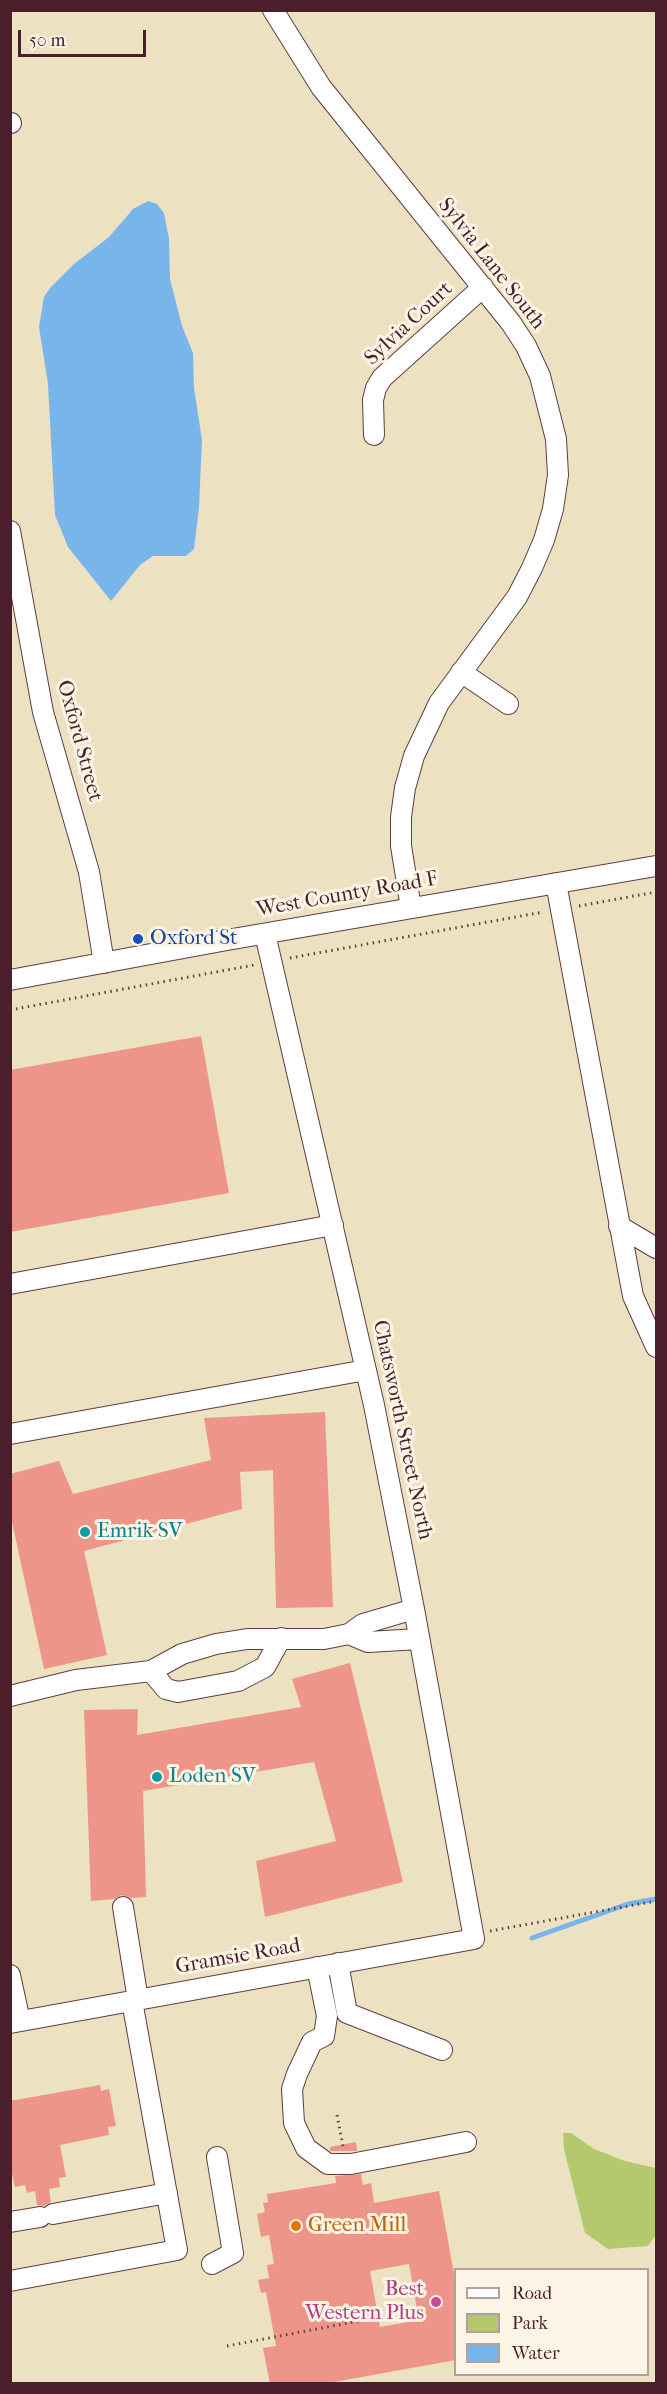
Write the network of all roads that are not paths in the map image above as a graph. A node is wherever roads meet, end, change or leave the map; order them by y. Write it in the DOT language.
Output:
graph roads {
  1 [pos="273,10"];
  2 [pos="483,287"];
  3 [pos="374,435"];
  4 [pos="10,531"];
  5 [pos="460,672"];
  6 [pos="508,704"];
  7 [pos="657,867"];
  8 [pos="556,883"];
  9 [pos="411,908"];
  10 [pos="265,934"];
  11 [pos="104,963"];
  12 [pos="10,980"];
  13 [pos="333,1225"];
  14 [pos="620,1226"];
  15 [pos="657,1248"];
  16 [pos="10,1284"];
  17 [pos="657,1347"];
  18 [pos="366,1370"];
  19 [pos="10,1434"];
  20 [pos="414,1609"];
  21 [pos="349,1634"];
  22 [pos="281,1638"];
  23 [pos="419,1639"];
  24 [pos="151,1671"];
  25 [pos="10,1696"];
  26 [pos="123,1907"];
  27 [pos="474,1936"];
  28 [pos="338,1963"];
  29 [pos="317,1967"];
  30 [pos="10,1975"];
  31 [pos="135,2000"];
  32 [pos="347,2013"];
  33 [pos="327,2016"];
  34 [pos="15,2022"];
  35 [pos="442,2050"];
  36 [pos="466,2142"];
  37 [pos="217,2157"];
  38 [pos="167,2193"];
  39 [pos="10,2222"];
  40 [pos="212,2264"];
  41 [pos="10,2281"];
  1 -- 2 [label="street, Sylvia Lane South"];
  2 -- 3 [label="street, Sylvia Court"];
  2 -- 5 [label="street, Sylvia Lane South"];
  4 -- 11 [label="street, Oxford Street"];
  5 -- 6 [label="street"];
  5 -- 9 [label="street, Sylvia Lane South"];
  7 -- 8 [label="street, West County Road F"];
  8 -- 9 [label="street, West County Road F"];
  8 -- 14 [label="street"];
  9 -- 10 [label="street, West County Road F"];
  10 -- 11 [label="street, West County Road F"];
  10 -- 13 [label="street, Chatsworth Street North"];
  11 -- 12 [label="street, West County Road F"];
  13 -- 16 [label="street"];
  13 -- 18 [label="street, Chatsworth Street North"];
  14 -- 15 [label="street"];
  14 -- 17 [label="street"];
  18 -- 19 [label="street"];
  18 -- 20 [label="street, Chatsworth Street North"];
  20 -- 21 [label="street"];
  20 -- 23 [label="street, Chatsworth Street North"];
  21 -- 22 [label="street"];
  21 -- 23 [label="street"];
  22 -- 24 [label="street"];
  22 -- 24 [label="street"];
  23 -- 27 [label="street, Chatsworth Street North"];
  24 -- 25 [label="street"];
  26 -- 31 [label="street"];
  27 -- 28 [label="street, Gramsie Road"];
  28 -- 29 [label="street, Gramsie Road"];
  28 -- 32 [label="street"];
  29 -- 31 [label="street, Gramsie Road"];
  29 -- 33 [label="street"];
  30 -- 34 [label="street"];
  31 -- 34 [label="street, Gramsie Road"];
  31 -- 38 [label="street"];
  32 -- 33 [label="street"];
  32 -- 35 [label="street"];
  33 -- 36 [label="street"];
  37 -- 40 [label="street"];
  38 -- 39 [label="street"];
  38 -- 41 [label="street"];
}
